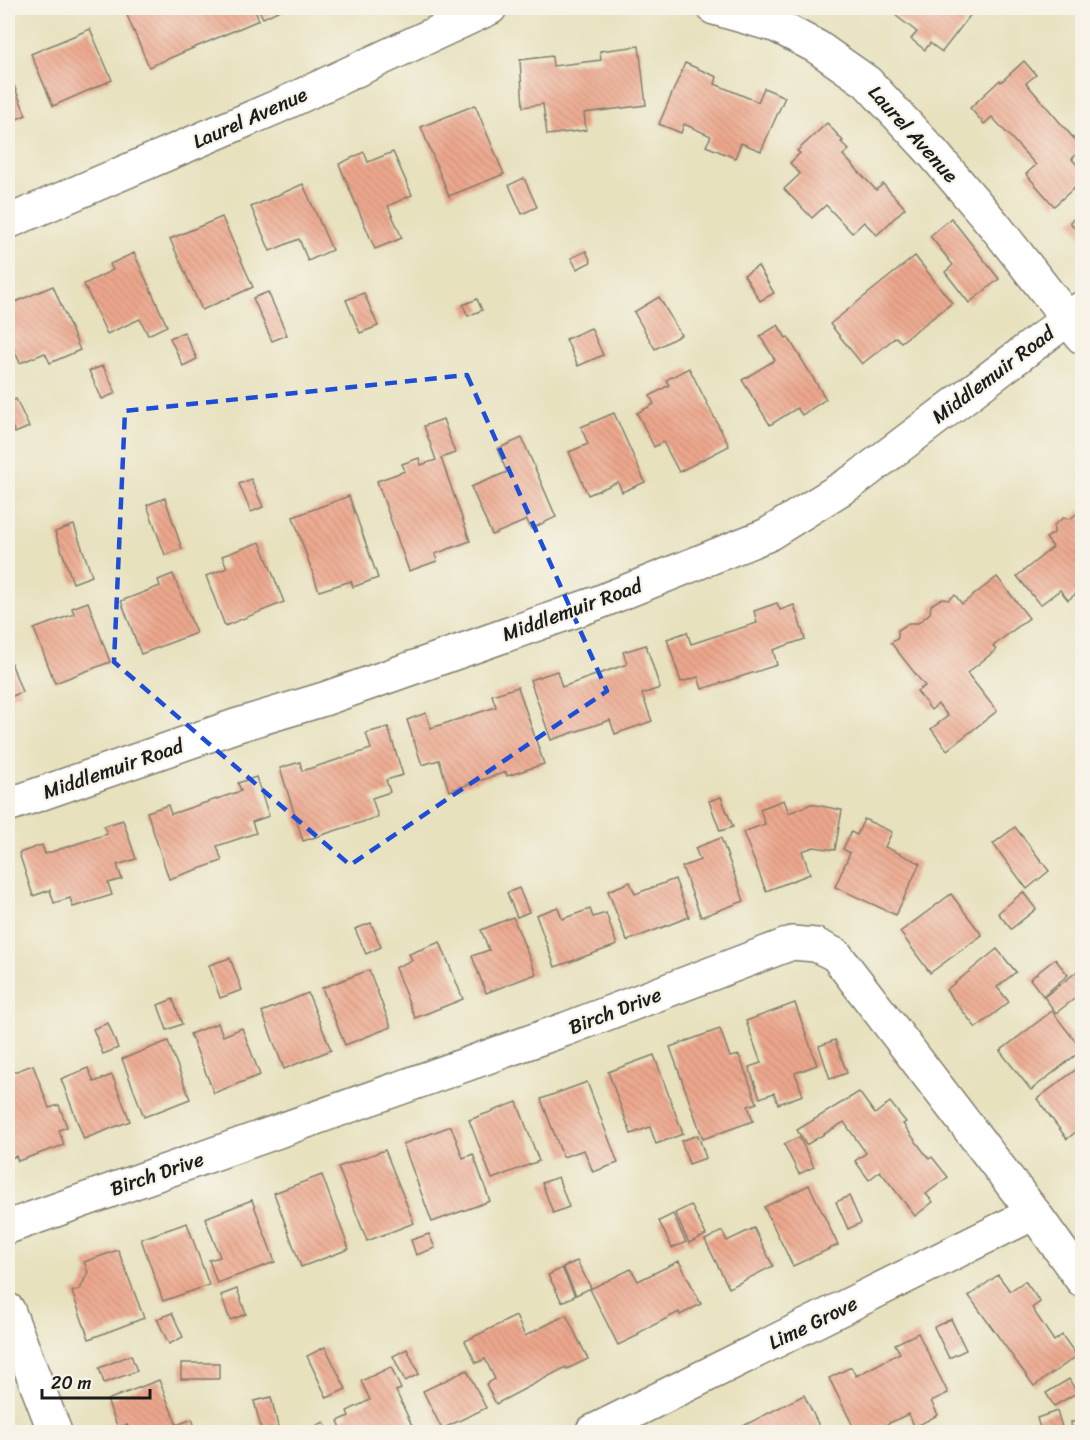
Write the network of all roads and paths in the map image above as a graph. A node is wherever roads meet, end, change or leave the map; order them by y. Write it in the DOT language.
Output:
graph roads {
  1 [pos="490,8"];
  2 [pos="714,8"];
  3 [pos="446,16"];
  4 [pos="8,222"];
  5 [pos="1078,321"];
  6 [pos="8,805"];
  7 [pos="1034,1213"];
  8 [pos="8,1227"];
  9 [pos="1083,1280"];
  10 [pos="8,1310"];
  11 [pos="54,1432"];
  12 [pos="592,1432"];
  1 -- 3 [label="street, Laurel Avenue"];
  2 -- 5 [label="street, Laurel Avenue"];
  3 -- 4 [label="street, Laurel Avenue"];
  5 -- 6 [label="street, Middlemuir Road"];
  7 -- 8 [label="street, Birch Drive"];
  7 -- 9 [label="street, Birch Drive"];
  7 -- 12 [label="street, Lime Grove"];
  10 -- 11 [label="street"];
}
